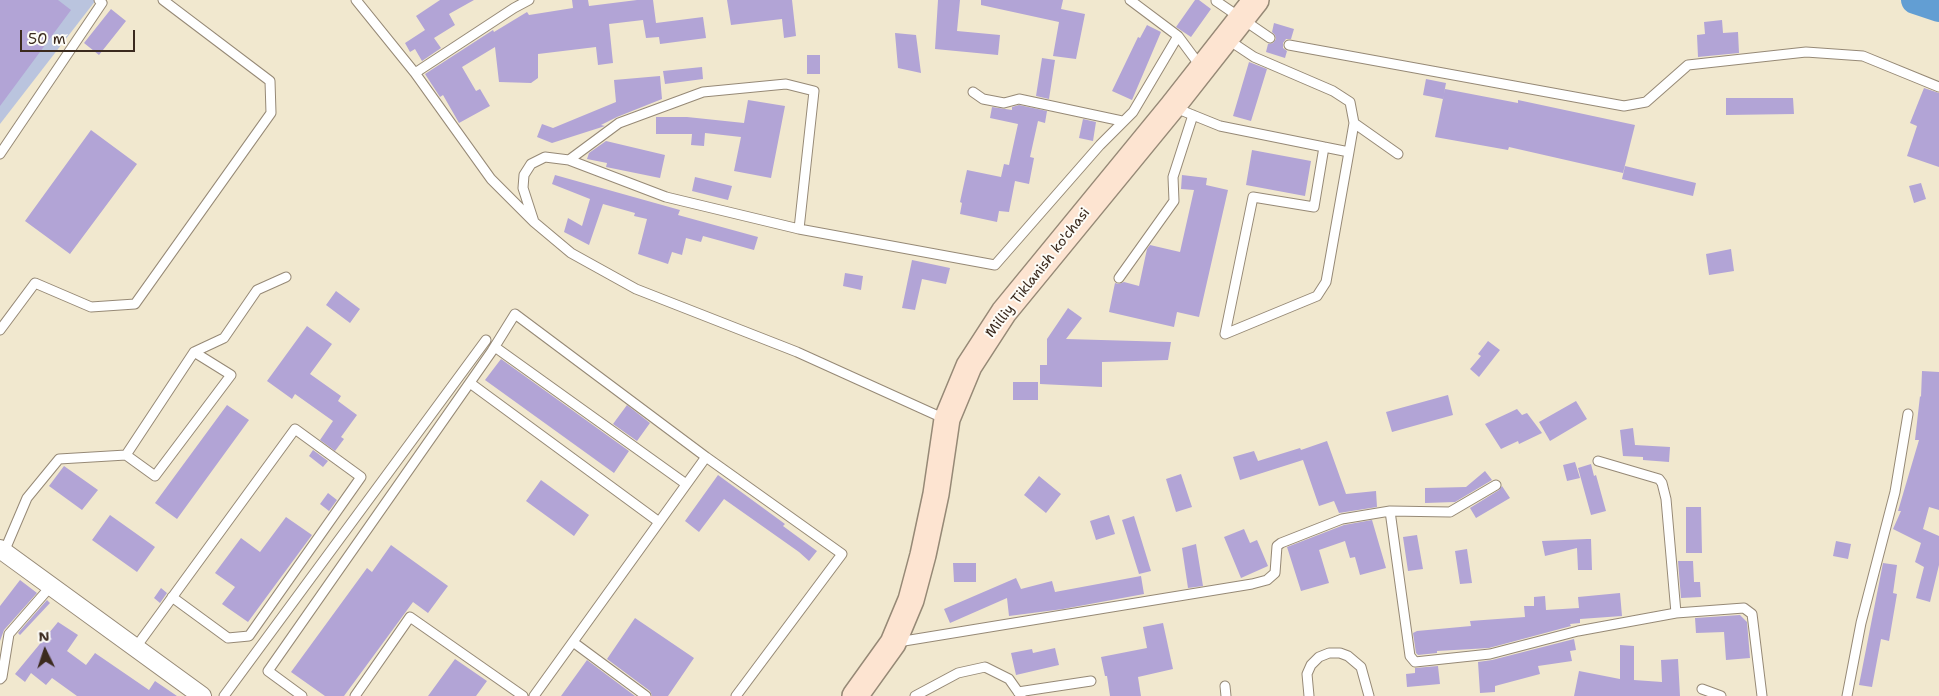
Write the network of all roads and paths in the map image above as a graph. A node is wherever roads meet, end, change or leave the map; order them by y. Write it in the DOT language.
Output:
graph roads {
  1 [pos="99,0"];
  2 [pos="163,0"];
  3 [pos="356,0"];
  4 [pos="529,0"];
  5 [pos="1130,0"];
  6 [pos="1217,0"];
  7 [pos="1249,10"];
  8 [pos="1178,36"];
  9 [pos="1270,38"];
  10 [pos="1226,39"];
  11 [pos="1289,45"];
  12 [pos="1203,69"];
  13 [pos="415,73"];
  14 [pos="1939,87"];
  15 [pos="973,92"];
  16 [pos="1182,111"];
  17 [pos="1122,122"];
  18 [pos="1354,123"];
  19 [pos="1324,147"];
  20 [pos="1349,152"];
  21 [pos="0,154"];
  22 [pos="1398,154"];
  23 [pos="568,160"];
  24 [pos="534,222"];
  25 [pos="799,229"];
  26 [pos="286,277"];
  27 [pos="1119,278"];
  28 [pos="0,330"];
  29 [pos="486,340"];
  30 [pos="495,346"];
  31 [pos="194,352"];
  32 [pos="470,383"];
  33 [pos="1908,414"];
  34 [pos="947,420"];
  35 [pos="126,455"];
  36 [pos="706,456"];
  37 [pos="1598,461"];
  38 [pos="686,484"];
  39 [pos="1496,485"];
  40 [pos="1390,512"];
  41 [pos="659,522"];
  42 [pos="2,550"];
  43 [pos="52,586"];
  44 [pos="172,597"];
  45 [pos="1676,612"];
  46 [pos="573,642"];
  47 [pos="893,643"];
  48 [pos="136,648"];
  49 [pos="0,679"];
  50 [pos="1091,681"];
  51 [pos="1225,686"];
  52 [pos="1702,689"];
  53 [pos="1020,694"];
  54 [pos="202,696"];
  55 [pos="224,696"];
  56 [pos="302,696"];
  57 [pos="355,696"];
  58 [pos="523,696"];
  59 [pos="534,696"];
  60 [pos="646,696"];
  61 [pos="736,696"];
  62 [pos="855,696"];
  63 [pos="915,696"];
  64 [pos="1226,696"];
  65 [pos="1309,696"];
  66 [pos="1369,696"];
  67 [pos="1721,696"];
  68 [pos="1762,696"];
  69 [pos="1847,696"];
  1 -- 21 [label="lane"];
  2 -- 28 [label="lane"];
  3 -- 13 [label="lane"];
  4 -- 13 [label="lane"];
  5 -- 8 [label="lane"];
  6 -- 7 [label="lane"];
  7 -- 9 [label="lane"];
  7 -- 10 [label="main road, Milliy Tiklanish ko'chasi"];
  8 -- 12 [label="lane"];
  8 -- 17 [label="lane"];
  10 -- 12 [label="main road, Milliy Tiklanish ko'chasi"];
  10 -- 18 [label="lane"];
  11 -- 14 [label="lane"];
  12 -- 16 [label="main road, Milliy Tiklanish ko'chasi"];
  13 -- 24 [label="lane"];
  15 -- 17 [label="lane"];
  16 -- 19 [label="lane"];
  16 -- 27 [label="lane"];
  16 -- 34 [label="main road, Milliy Tiklanish ko'chasi"];
  17 -- 25 [label="lane"];
  18 -- 20 [label="lane"];
  18 -- 22 [label="lane"];
  19 -- 20 [label="lane"];
  19 -- 20 [label="lane"];
  23 -- 24 [label="lane"];
  23 -- 25 [label="lane"];
  23 -- 25 [label="lane"];
  24 -- 34 [label="lane"];
  26 -- 31 [label="lane"];
  29 -- 55 [label="lane"];
  30 -- 32 [label="lane"];
  30 -- 36 [label="lane"];
  30 -- 38 [label="lane"];
  31 -- 35 [label="lane"];
  31 -- 35 [label="lane"];
  32 -- 41 [label="lane"];
  32 -- 56 [label="lane"];
  33 -- 69 [label="lane"];
  34 -- 47 [label="main road, Milliy Tiklanish ko'chasi"];
  35 -- 42 [label="lane"];
  36 -- 38 [label="lane"];
  36 -- 61 [label="lane"];
  37 -- 45 [label="lane"];
  38 -- 41 [label="lane"];
  39 -- 40 [label="lane"];
  40 -- 45 [label="lane"];
  40 -- 47 [label="lane"];
  41 -- 46 [label="lane"];
  42 -- 43 [label="street"];
  43 -- 48 [label="street"];
  43 -- 49 [label="lane"];
  44 -- 44 [label="lane"];
  44 -- 48 [label="lane"];
  45 -- 68 [label="lane"];
  46 -- 59 [label="lane"];
  46 -- 60 [label="lane"];
  47 -- 62 [label="main road, Milliy Tiklanish ko'chasi"];
  48 -- 54 [label="street"];
  50 -- 53 [label="lane"];
  51 -- 64 [label="lane"];
  52 -- 67 [label="lane"];
  53 -- 63 [label="lane"];
  57 -- 58 [label="lane"];
  65 -- 66 [label="lane"];
}
